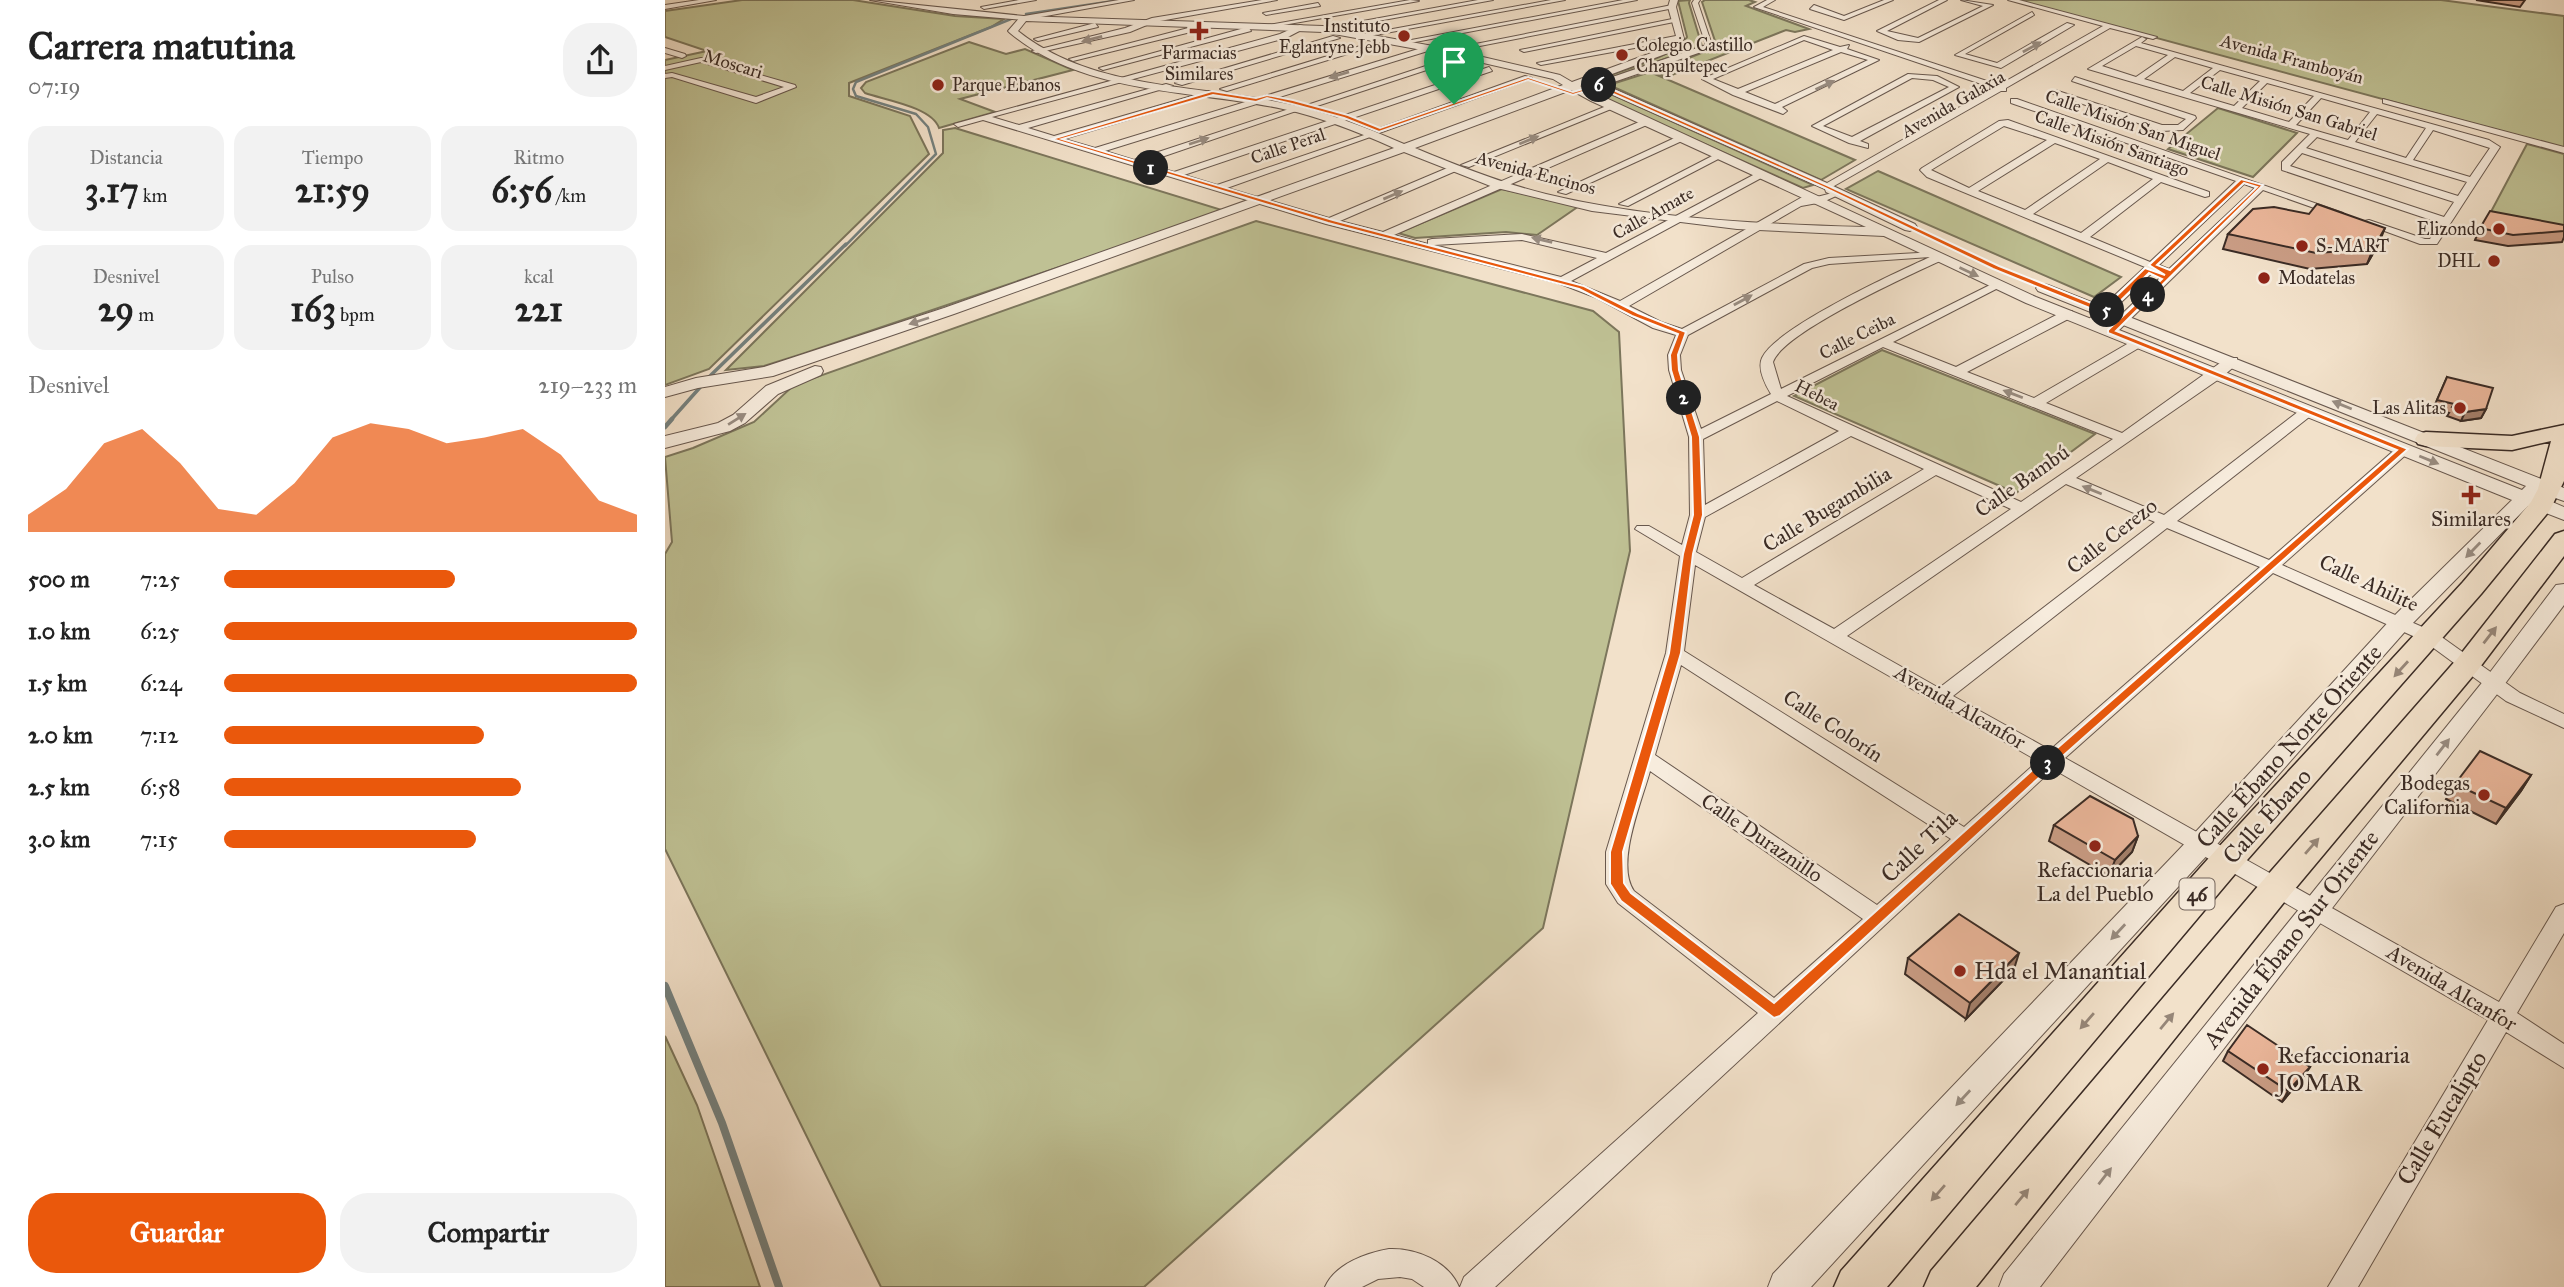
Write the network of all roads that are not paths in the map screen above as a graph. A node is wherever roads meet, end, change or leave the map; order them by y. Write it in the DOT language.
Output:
graph roads {
  1 [pos="713,0"];
  2 [pos="891,0"];
  3 [pos="1033,0"];
  4 [pos="1102,0"];
  5 [pos="1131,0"];
  6 [pos="1210,0"];
  7 [pos="1273,0"];
  8 [pos="1419,0"];
  9 [pos="1490,0"];
  10 [pos="1562,0"];
  11 [pos="1634,0"];
  12 [pos="1696,0"];
  13 [pos="1889,0"];
  14 [pos="1944,0"];
  15 [pos="1964,0"];
  16 [pos="2011,0"];
  17 [pos="877,1"];
  18 [pos="1769,1"];
  19 [pos="951,2"];
  20 [pos="1333,2"];
  21 [pos="1464,2"];
  22 [pos="1229,3"];
  23 [pos="1673,3"];
  24 [pos="1823,4"];
  25 [pos="1242,5"];
  26 [pos="665,7"];
  27 [pos="915,7"];
  28 [pos="2018,10"];
  29 [pos="953,12"];
  30 [pos="1121,13"];
  31 [pos="1266,13"];
  32 [pos="1827,14"];
  33 [pos="2032,14"];
  34 [pos="1480,15"];
  35 [pos="995,16"];
  36 [pos="1080,19"];
  37 [pos="1027,20"];
  38 [pos="1677,20"];
  39 [pos="1806,22"];
  40 [pos="1142,24"];
  41 [pos="1095,25"];
  42 [pos="2110,25"];
  43 [pos="1494,26"];
  44 [pos="1287,27"];
  45 [pos="1196,28"];
  46 [pos="2120,28"];
  47 [pos="1248,29"];
  48 [pos="1323,29"];
  49 [pos="1364,35"];
  50 [pos="1681,37"];
  51 [pos="1897,37"];
  52 [pos="1336,38"];
  53 [pos="1508,38"];
  54 [pos="2158,39"];
  55 [pos="1869,42"];
  56 [pos="1402,43"];
  57 [pos="1037,45"];
  58 [pos="1373,45"];
  59 [pos="1428,48"];
  60 [pos="1839,48"];
  61 [pos="1051,49"];
  62 [pos="1524,50"];
  63 [pos="666,51"];
  64 [pos="1444,51"];
  65 [pos="1412,53"];
  66 [pos="2175,54"];
  67 [pos="1073,59"];
  68 [pos="681,60"];
  69 [pos="1450,61"];
  70 [pos="1540,62"];
  71 [pos="1976,62"];
  72 [pos="1515,66"];
  73 [pos="2096,66"];
  74 [pos="2219,67"];
  75 [pos="1103,68"];
  76 [pos="1489,69"];
  77 [pos="1956,70"];
  78 [pos="2030,72"];
  79 [pos="667,73"];
  80 [pos="2041,74"];
  81 [pos="1130,78"];
  82 [pos="1528,78"];
  83 [pos="728,79"];
  84 [pos="1938,79"];
  85 [pos="2075,79"];
  86 [pos="2139,79"];
  87 [pos="2266,80"];
  88 [pos="1594,82"];
  89 [pos="2316,82"];
  90 [pos="1174,85"];
  91 [pos="1569,86"];
  92 [pos="2291,87"];
  93 [pos="763,90"];
  94 [pos="2010,90"];
  95 [pos="1218,91"];
  96 [pos="2052,92"];
  97 [pos="775,93"];
  98 [pos="1736,93"];
  99 [pos="2185,93"];
  100 [pos="2320,95"];
  101 [pos="2372,97"];
  102 [pos="1262,98"];
  103 [pos="2028,106"];
  104 [pos="1303,107"];
  105 [pos="1612,107"];
  106 [pos="1775,108"];
  107 [pos="2236,108"];
  108 [pos="2375,111"];
  109 [pos="1789,113"];
  110 [pos="985,118"];
  111 [pos="1340,118"];
  112 [pos="1646,122"];
  113 [pos="958,124"];
  114 [pos="2291,125"];
  115 [pos="2431,127"];
  116 [pos="1019,128"];
  117 [pos="1375,132"];
  118 [pos="2316,133"];
  119 [pos="1681,138"];
  120 [pos="1055,139"];
  121 [pos="2053,140"];
  122 [pos="1852,141"];
  123 [pos="2350,143"];
  124 [pos="1038,144"];
  125 [pos="1865,146"];
  126 [pos="1416,149"];
  127 [pos="2299,149"];
  128 [pos="2564,150"];
  129 [pos="1096,151"];
  130 [pos="1719,156"];
  131 [pos="2106,159"];
  132 [pos="2408,161"];
  133 [pos="1134,163"];
  134 [pos="1461,167"];
  135 [pos="1760,174"];
  136 [pos="1174,175"];
  137 [pos="2160,178"];
  138 [pos="2243,180"];
  139 [pos="2473,181"];
  140 [pos="1504,182"];
  141 [pos="2261,187"];
  142 [pos="1217,188"];
  143 [pos="1971,191"];
  144 [pos="1563,192"];
  145 [pos="2205,194"];
  146 [pos="1819,196"];
  147 [pos="2462,201"];
  148 [pos="1268,204"];
  149 [pos="1624,204"];
  150 [pos="2026,215"];
  151 [pos="1682,218"];
  152 [pos="1330,222"];
  153 [pos="2448,222"];
  154 [pos="1866,223"];
  155 [pos="1762,226"];
  156 [pos="1884,232"];
  157 [pos="1383,236"];
  158 [pos="2082,239"];
  159 [pos="1415,243"];
  160 [pos="1935,256"];
  161 [pos="1608,257"];
  162 [pos="2150,267"];
  163 [pos="2169,276"];
  164 [pos="1562,281"];
  165 [pos="1996,285"];
  166 [pos="2043,288"];
  167 [pos="2024,297"];
  168 [pos="1620,306"];
  169 [pos="2105,311"];
  170 [pos="2068,314"];
  171 [pos="2124,319"];
  172 [pos="2091,324"];
  173 [pos="2110,332"];
  174 [pos="1683,333"];
  175 [pos="2178,340"];
  176 [pos="1881,342"];
  177 [pos="2138,343"];
  178 [pos="2160,352"];
  179 [pos="2232,361"];
  180 [pos="1957,372"];
  181 [pos="2217,374"];
  182 [pos="752,376"];
  183 [pos="772,390"];
  184 [pos="665,392"];
  185 [pos="1778,396"];
  186 [pos="2036,403"];
  187 [pos="2308,411"];
  188 [pos="1849,432"];
  189 [pos="2564,434"];
  190 [pos="1696,437"];
  191 [pos="2122,438"];
  192 [pos="2426,439"];
  193 [pos="669,441"];
  194 [pos="2404,449"];
  195 [pos="1933,470"];
  196 [pos="2064,478"];
  197 [pos="2547,498"];
  198 [pos="2022,508"];
  199 [pos="1698,515"];
  200 [pos="2166,520"];
  201 [pos="1643,529"];
  202 [pos="2564,539"];
  203 [pos="1688,554"];
  204 [pos="2271,564"];
  205 [pos="1744,584"];
  206 [pos="2564,590"];
  207 [pos="2415,630"];
  208 [pos="1836,636"];
  209 [pos="1675,653"];
  210 [pos="2480,675"];
  211 [pos="1941,695"];
  212 [pos="2564,722"];
  213 [pos="1644,757"];
  214 [pos="2051,760"];
  215 [pos="1966,838"];
  216 [pos="2214,852"];
  217 [pos="2277,887"];
  218 [pos="2315,908"];
  219 [pos="2564,913"];
  220 [pos="1880,919"];
  221 [pos="1774,1012"];
  222 [pos="2502,1016"];
  223 [pos="2564,1057"];
  224 [pos="1345,1281"];
  225 [pos="1445,1287"];
  226 [pos="1474,1287"];
  227 [pos="1786,1287"];
  228 [pos="1857,1287"];
  229 [pos="1947,1287"];
  230 [pos="2017,1287"];
  231 [pos="2342,1287"];
  1 -- 26 [label="street"];
  2 -- 17 [label="street"];
  3 -- 29 [label="street"];
  4 -- 35 [label="street"];
  5 -- 37 [label="street"];
  6 -- 22 [label="street"];
  7 -- 25 [label="street"];
  8 -- 44 [label="street"];
  9 -- 21 [label="street"];
  10 -- 34 [label="street"];
  11 -- 43 [label="street"];
  12 -- 88 [label="street"];
  13 -- 32 [label="street"];
  14 -- 51 [label="street"];
  15 -- 51 [label="street"];
  16 -- 42 [label="street"];
  17 -- 27 [label="street"];
  18 -- 39 [label="street, Calle Misión San Miguel"];
  19 -- 27 [label="street"];
  20 -- 31 [label="street"];
  21 -- 34 [label="street"];
  21 -- 48 [label="street"];
  22 -- 25 [label="street"];
  22 -- 40 [label="street"];
  22 -- 44 [label="street"];
  23 -- 38 [label="street"];
  23 -- 53 [label="street"];
  24 -- 32 [label="street"];
  25 -- 31 [label="street"];
  27 -- 29 [label="street"];
  28 -- 33 [label="street"];
  29 -- 35 [label="street"];
  30 -- 36 [label="street"];
  31 -- 44 [label="street"];
  32 -- 39 [label="street"];
  33 -- 71 [label="street"];
  71 -- 33 [label="street, one-way"];
  34 -- 43 [label="street"];
  34 -- 49 [label="street"];
  35 -- 37 [label="street"];
  36 -- 37 [label="street"];
  36 -- 40 [label="street"];
  37 -- 41 [label="street"];
  37 -- 57 [label="street, Avenida Encinos"];
  38 -- 50 [label="street"];
  38 -- 62 [label="street"];
  39 -- 55 [label="street, Calle Misión San Miguel"];
  40 -- 41 [label="street"];
  40 -- 44 [label="street"];
  40 -- 45 [label="street"];
  40 -- 61 [label="street, one-way"];
  41 -- 57 [label="street"];
  42 -- 46 [label="street"];
  42 -- 78 [label="street, Avenida Galaxia"];
  43 -- 53 [label="street"];
  43 -- 56 [label="street"];
  44 -- 47 [label="street"];
  44 -- 48 [label="street"];
  44 -- 52 [label="street"];
  44 -- 81 [label="street"];
  45 -- 47 [label="street"];
  45 -- 67 [label="street"];
  46 -- 54 [label="street"];
  46 -- 80 [label="street, Avenida Galaxia"];
  47 -- 75 [label="street"];
  48 -- 49 [label="street"];
  49 -- 56 [label="street"];
  50 -- 70 [label="street"];
  50 -- 88 [label="street"];
  51 -- 55 [label="street"];
  52 -- 58 [label="street"];
  52 -- 90 [label="street"];
  53 -- 62 [label="street"];
  53 -- 64 [label="street"];
  55 -- 60 [label="street"];
  55 -- 77 [label="street, Calle Misión San Miguel"];
  56 -- 59 [label="street"];
  57 -- 61 [label="street, Avenida Encinos"];
  57 -- 81 [label="street, Avenida Encinos"];
  58 -- 65 [label="street"];
  58 -- 95 [label="street"];
  59 -- 64 [label="street"];
  59 -- 65 [label="street"];
  60 -- 98 [label="street"];
  60 -- 98 [label="street"];
  106 -- 60 [label="street, one-way"];
  61 -- 67 [label="street, Avenida Encinos"];
  62 -- 70 [label="street"];
  63 -- 68 [label="street, Moscari"];
  64 -- 72 [label="street"];
  65 -- 69 [label="street"];
  65 -- 102 [label="street, one-way"];
  66 -- 73 [label="street"];
  66 -- 74 [label="street"];
  66 -- 86 [label="street"];
  67 -- 75 [label="street, Avenida Encinos"];
  68 -- 79 [label="street"];
  68 -- 83 [label="street, Moscari"];
  68 -- 97 [label="street"];
  69 -- 76 [label="street"];
  69 -- 104 [label="street"];
  70 -- 72 [label="street"];
  70 -- 91 [label="street"];
  71 -- 77 [label="street"];
  72 -- 91 [label="street"];
  73 -- 85 [label="street"];
  73 -- 86 [label="street, Calle Misión San Gabriel"];
  74 -- 87 [label="street"];
  74 -- 99 [label="street"];
  75 -- 81 [label="street, Avenida Encinos"];
  76 -- 82 [label="street"];
  76 -- 111 [label="street"];
  77 -- 84 [label="street"];
  77 -- 94 [label="street, Calle Misión San Miguel"];
  78 -- 80 [label="street"];
  78 -- 94 [label="street, Avenida Galaxia"];
  79 -- 97 [label="street"];
  80 -- 94 [label="street, Avenida Galaxia"];
  81 -- 90 [label="street, Avenida Encinos"];
  81 -- 110 [label="street"];
  82 -- 91 [label="street"];
  82 -- 117 [label="street, Calle Peral"];
  84 -- 122 [label="street"];
  84 -- 122 [label="street"];
  85 -- 96 [label="street"];
  85 -- 96 [label="street"];
  86 -- 99 [label="street, Calle Misión San Gabriel"];
  87 -- 92 [label="street"];
  87 -- 107 [label="street"];
  88 -- 91 [label="street"];
  88 -- 91 [label="street"];
  88 -- 146 [label="street"];
  89 -- 92 [label="street"];
  90 -- 95 [label="street, Avenida Encinos"];
  90 -- 116 [label="street"];
  91 -- 105 [label="street"];
  91 -- 126 [label="street"];
  92 -- 100 [label="street"];
  93 -- 97 [label="street, Moscari"];
  94 -- 103 [label="street, Calle Misión San Miguel"];
  94 -- 146 [label="street, Avenida Galaxia"];
  95 -- 102 [label="street, Avenida Encinos"];
  95 -- 120 [label="street"];
  96 -- 103 [label="street"];
  98 -- 106 [label="street"];
  99 -- 107 [label="street, Calle Misión San Gabriel"];
  100 -- 108 [label="street"];
  100 -- 114 [label="street"];
  101 -- 128 [label="street, Avenida Framboyán"];
  102 -- 104 [label="street, Avenida Encinos"];
  102 -- 129 [label="street"];
  103 -- 138 [label="street, Calle Misión San Miguel"];
  104 -- 111 [label="street, Avenida Encinos"];
  133 -- 104 [label="street, one-way"];
  105 -- 112 [label="street"];
  134 -- 105 [label="street, one-way"];
  106 -- 109 [label="street"];
  107 -- 114 [label="street, Calle Misión San Gabriel"];
  108 -- 115 [label="street"];
  108 -- 123 [label="street"];
  110 -- 113 [label="street"];
  110 -- 116 [label="street"];
  111 -- 117 [label="street, Avenida Encinos"];
  111 -- 136 [label="street"];
  112 -- 119 [label="street"];
  112 -- 140 [label="street"];
  114 -- 118 [label="street, Calle Misión San Gabriel"];
  115 -- 132 [label="street"];
  115 -- 139 [label="street"];
  116 -- 120 [label="street"];
  117 -- 126 [label="street, Avenida Encinos"];
  117 -- 142 [label="street, Calle Peral"];
  118 -- 123 [label="street, Calle Misión San Gabriel"];
  118 -- 127 [label="street"];
  119 -- 130 [label="street"];
  119 -- 144 [label="street"];
  120 -- 124 [label="street"];
  120 -- 129 [label="street"];
  121 -- 131 [label="street, Calle Misión Santiago"];
  121 -- 143 [label="street"];
  121 -- 143 [label="street, Calle Misión Santiago"];
  122 -- 125 [label="street"];
  123 -- 132 [label="street, Calle Misión San Gabriel"];
  126 -- 134 [label="street, Avenida Encinos"];
  126 -- 148 [label="street"];
  127 -- 147 [label="street"];
  127 -- 153 [label="street"];
  129 -- 133 [label="street"];
  130 -- 135 [label="street"];
  130 -- 149 [label="street"];
  131 -- 137 [label="street, Calle Misión Santiago"];
  131 -- 150 [label="street"];
  132 -- 139 [label="street, Calle Misión San Gabriel"];
  133 -- 136 [label="street"];
  134 -- 140 [label="street, Avenida Encinos"];
  152 -- 134 [label="street, one-way"];
  135 -- 146 [label="street"];
  135 -- 151 [label="street, Calle Amate"];
  136 -- 142 [label="street"];
  137 -- 145 [label="street, Calle Misión Santiago"];
  137 -- 158 [label="street"];
  138 -- 141 [label="street, Calle Misión San Miguel"];
  138 -- 162 [label="street"];
  139 -- 147 [label="street"];
  140 -- 144 [label="street, Avenida Encinos"];
  140 -- 151 [label="street, Avenida Encinos"];
  140 -- 157 [label="street"];
  141 -- 153 [label="street, Calle Misión San Miguel"];
  141 -- 163 [label="street"];
  142 -- 148 [label="street"];
  143 -- 150 [label="street"];
  144 -- 149 [label="street, Avenida Encinos"];
  146 -- 154 [label="street"];
  146 -- 155 [label="street, Avenida Galaxia"];
  146 -- 166 [label="street"];
  147 -- 153 [label="street"];
  148 -- 152 [label="street"];
  148 -- 182 [label="street, one-way"];
  148 -- 183 [label="street"];
  149 -- 151 [label="street, Avenida Encinos"];
  150 -- 158 [label="street"];
  151 -- 155 [label="street, Avenida Encinos"];
  151 -- 161 [label="street, Calle Amate"];
  152 -- 157 [label="street"];
  154 -- 155 [label="street, Avenida Encinos"];
  154 -- 156 [label="street"];
  155 -- 156 [label="street, Avenida Encinos"];
  155 -- 168 [label="street, Avenida Galaxia"];
  156 -- 160 [label="street"];
  157 -- 159 [label="street"];
  158 -- 162 [label="street"];
  161 -- 159 [label="street, one-way"];
  159 -- 164 [label="street"];
  160 -- 165 [label="street, one-way"];
  174 -- 160 [label="street, one-way"];
  160 -- 185 [label="street, Hebea"];
  161 -- 164 [label="street, Calle Amate"];
  162 -- 163 [label="street"];
  162 -- 169 [label="street"];
  163 -- 171 [label="street"];
  164 -- 168 [label="street"];
  165 -- 167 [label="street"];
  165 -- 176 [label="street, Calle Ceiba"];
  166 -- 167 [label="street"];
  166 -- 169 [label="street"];
  167 -- 170 [label="street"];
  168 -- 174 [label="street"];
  169 -- 171 [label="street"];
  169 -- 172 [label="street"];
  170 -- 172 [label="street"];
  170 -- 180 [label="street"];
  171 -- 173 [label="street"];
  171 -- 175 [label="street"];
  172 -- 173 [label="street"];
  173 -- 177 [label="street"];
  174 -- 190 [label="street"];
  175 -- 178 [label="street"];
  175 -- 179 [label="street"];
  176 -- 180 [label="street"];
  176 -- 185 [label="street, Calle Ceiba"];
  177 -- 178 [label="street"];
  177 -- 186 [label="street"];
  178 -- 181 [label="street"];
  179 -- 181 [label="street, Calle Bambú"];
  192 -- 179 [label="street, one-way"];
  186 -- 180 [label="street, one-way"];
  181 -- 187 [label="street"];
  181 -- 191 [label="street, Calle Bambú"];
  182 -- 183 [label="street"];
  182 -- 184 [label="street"];
  193 -- 183 [label="street, one-way"];
  185 -- 188 [label="street, Hebea"];
  185 -- 190 [label="street, Calle Ceiba"];
  186 -- 191 [label="street"];
  187 -- 194 [label="street"];
  187 -- 200 [label="street, Calle Cerezo"];
  188 -- 195 [label="street, Hebea"];
  188 -- 199 [label="street"];
  189 -- 192 [label="main road"];
  189 -- 197 [label="main road, 46"];
  190 -- 199 [label="street"];
  191 -- 196 [label="street, Calle Bambú"];
  192 -- 197 [label="street"];
  194 -- 197 [label="street, one-way"];
  194 -- 204 [label="street, Calle Tila"];
  195 -- 198 [label="street, Hebea"];
  195 -- 205 [label="street, Calle Bugambilia"];
  196 -- 198 [label="street, Calle Bambú"];
  200 -- 196 [label="street, Calle Ahilite, one-way"];
  197 -- 207 [label="main road, Calle Ébano / 46, one-way"];
  198 -- 208 [label="street, Calle Bambú"];
  199 -- 203 [label="street"];
  200 -- 204 [label="street, Calle Ahilite"];
  200 -- 211 [label="street, Calle Cerezo"];
  201 -- 203 [label="street, Avenida Alcanfor"];
  210 -- 202 [label="main road, one-way"];
  203 -- 205 [label="street, Avenida Alcanfor"];
  203 -- 209 [label="street"];
  204 -- 207 [label="street, Calle Ahilite"];
  204 -- 214 [label="street, Calle Tila"];
  205 -- 208 [label="street, Avenida Alcanfor"];
  206 -- 210 [label="street, Avenida Ébano Sur Oriente"];
  207 -- 210 [label="street, Calle Ahilite"];
  207 -- 216 [label="main road, Calle Ébano / 46, one-way"];
  208 -- 211 [label="street, Avenida Alcanfor"];
  209 -- 213 [label="street"];
  209 -- 215 [label="street, Calle Colorín"];
  210 -- 212 [label="street, Calle Ahilite"];
  217 -- 210 [label="main road, one-way"];
  218 -- 210 [label="street, Avenida Ébano Sur Oriente, one-way"];
  211 -- 214 [label="street, Avenida Alcanfor"];
  213 -- 220 [label="street, Calle Duraznillo"];
  213 -- 221 [label="street"];
  214 -- 215 [label="street, Calle Tila"];
  214 -- 216 [label="street, Avenida Alcanfor"];
  215 -- 220 [label="street, Calle Tila"];
  216 -- 217 [label="street, Avenida Alcanfor"];
  216 -- 227 [label="street, Calle Ébano Norte Oriente, one-way"];
  216 -- 228 [label="main road, Calle Ébano / 46, one-way"];
  217 -- 218 [label="street, Avenida Alcanfor"];
  229 -- 217 [label="main road, one-way"];
  218 -- 222 [label="street, Avenida Alcanfor"];
  230 -- 218 [label="street, Avenida Ébano Sur Oriente, one-way"];
  219 -- 222 [label="street, Calle Eucalipto"];
  220 -- 221 [label="street, Calle Tila"];
  221 -- 226 [label="street, Calle Tila"];
  222 -- 223 [label="street, Avenida Alcanfor"];
  222 -- 231 [label="street, Calle Eucalipto"];
  224 -- 225 [label="street"];
}
